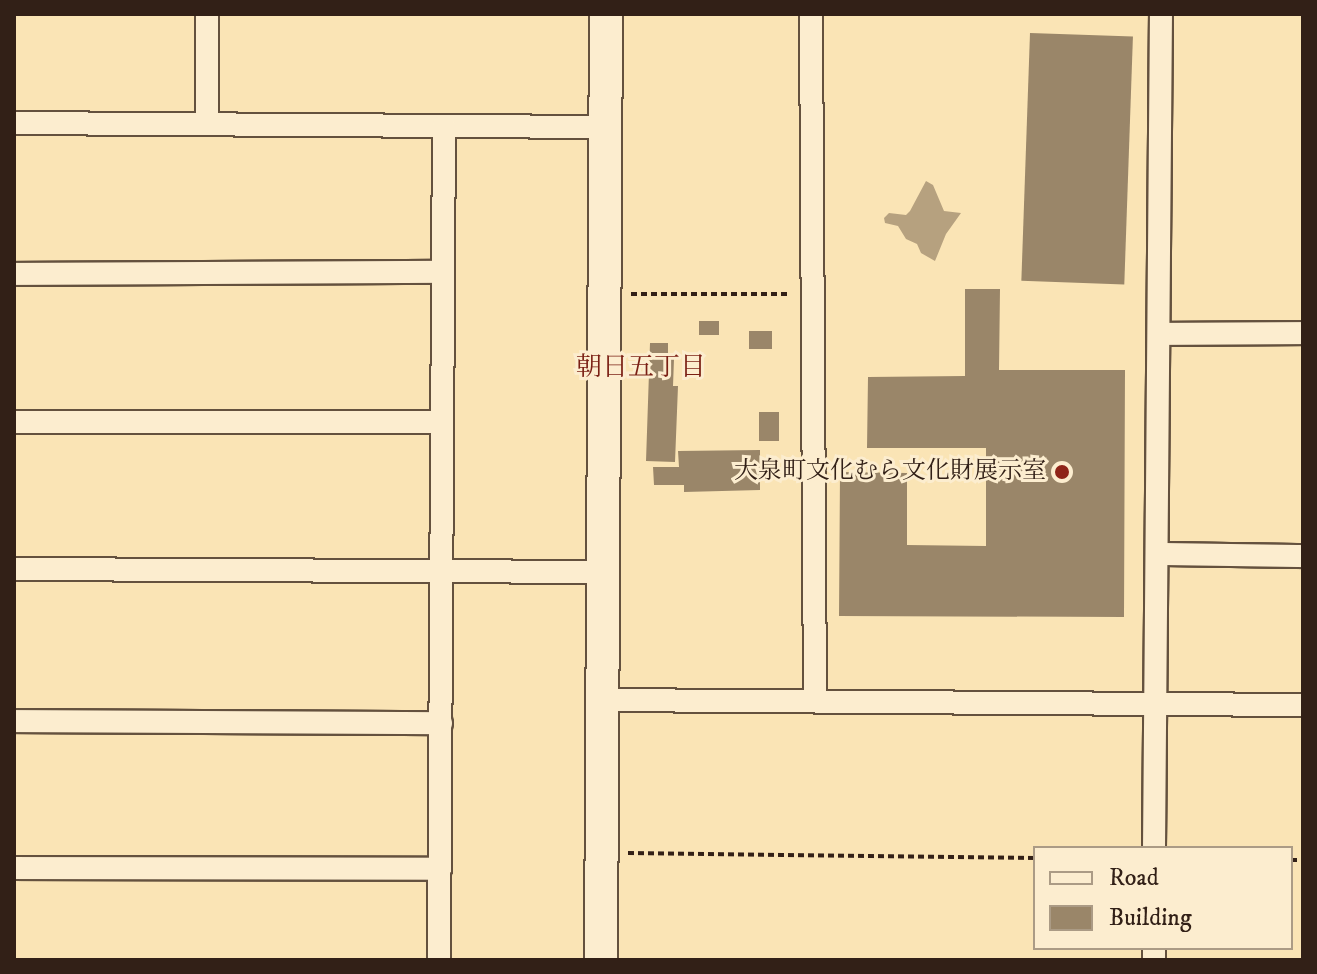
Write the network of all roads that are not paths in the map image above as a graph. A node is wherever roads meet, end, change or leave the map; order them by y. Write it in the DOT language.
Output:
graph roads {
  1 [pos="207,14"];
  2 [pos="606,14"];
  3 [pos="811,14"];
  4 [pos="1161,14"];
  5 [pos="14,123"];
  6 [pos="207,124"];
  7 [pos="444,126"];
  8 [pos="603,127"];
  9 [pos="443,272"];
  10 [pos="14,274"];
  11 [pos="1303,333"];
  12 [pos="1160,334"];
  13 [pos="14,422"];
  14 [pos="442,422"];
  15 [pos="1158,554"];
  16 [pos="1303,556"];
  17 [pos="14,569"];
  18 [pos="441,571"];
  19 [pos="603,572"];
  20 [pos="603,700"];
  21 [pos="815,700"];
  22 [pos="1154,704"];
  23 [pos="1303,705"];
  24 [pos="14,721"];
  25 [pos="441,723"];
  26 [pos="1154,846"];
  27 [pos="14,868"];
  28 [pos="440,869"];
  29 [pos="439,960"];
  30 [pos="601,960"];
  1 -- 6 [label="street"];
  2 -- 8 [label="street"];
  3 -- 21 [label="street"];
  4 -- 12 [label="street"];
  5 -- 6 [label="street"];
  6 -- 7 [label="street"];
  7 -- 8 [label="street"];
  7 -- 9 [label="street"];
  8 -- 19 [label="street"];
  9 -- 10 [label="street"];
  9 -- 14 [label="street"];
  11 -- 12 [label="street"];
  12 -- 15 [label="street"];
  13 -- 14 [label="street"];
  14 -- 18 [label="street"];
  15 -- 16 [label="street"];
  15 -- 22 [label="street"];
  17 -- 18 [label="street"];
  18 -- 19 [label="street"];
  18 -- 25 [label="street"];
  19 -- 20 [label="street"];
  20 -- 21 [label="street"];
  20 -- 30 [label="street"];
  21 -- 22 [label="street"];
  22 -- 23 [label="street"];
  22 -- 26 [label="street"];
  24 -- 25 [label="street"];
  25 -- 28 [label="street"];
  27 -- 28 [label="street"];
  28 -- 29 [label="street"];
}
